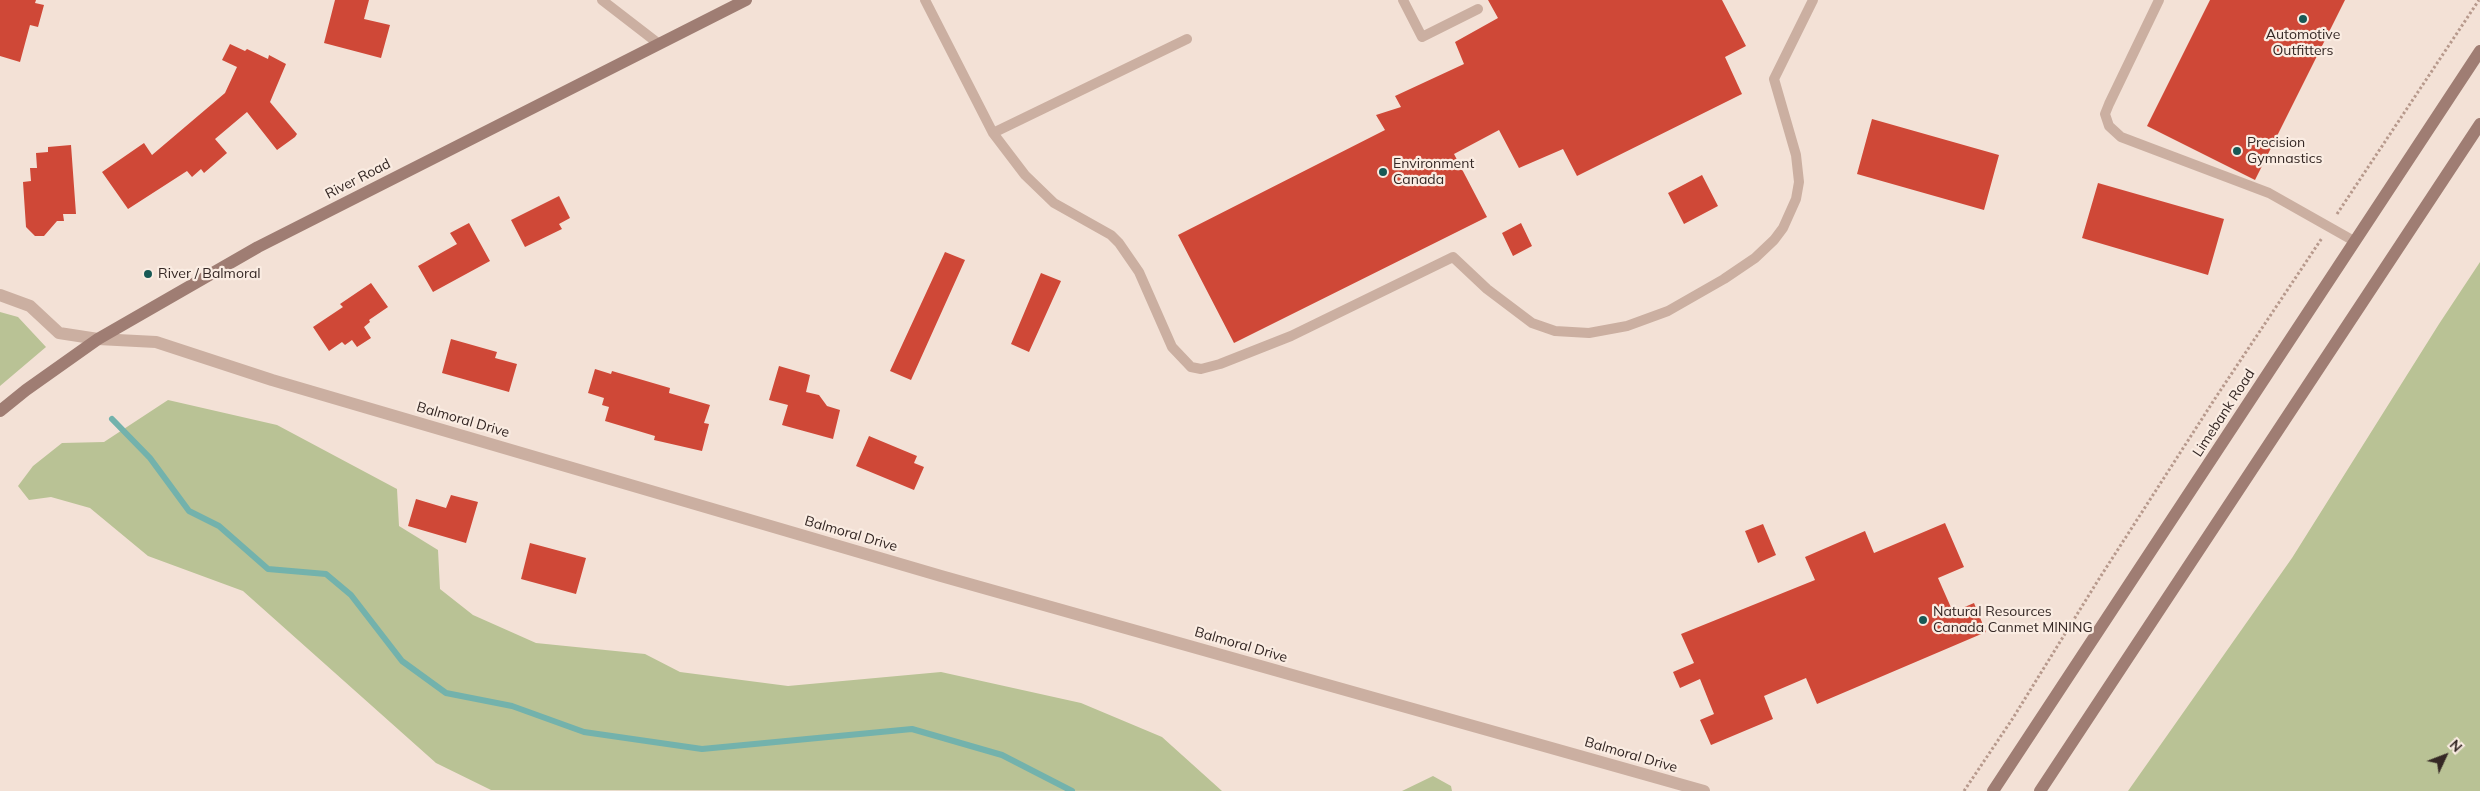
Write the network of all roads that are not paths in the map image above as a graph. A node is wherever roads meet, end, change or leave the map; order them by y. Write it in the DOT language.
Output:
graph roads {
  1 [pos="602,0"];
  2 [pos="746,0"];
  3 [pos="924,0"];
  4 [pos="1404,0"];
  5 [pos="1813,0"];
  6 [pos="2159,0"];
  7 [pos="1478,9"];
  8 [pos="1187,39"];
  9 [pos="659,44"];
  10 [pos="2480,51"];
  11 [pos="2480,124"];
  12 [pos="993,133"];
  13 [pos="2354,241"];
  14 [pos="0,295"];
  15 [pos="98,339"];
  16 [pos="0,411"];
  17 [pos="1704,791"];
  18 [pos="1993,791"];
  19 [pos="2040,791"];
  1 -- 9 [label="lane"];
  2 -- 9 [label="main road, River Road"];
  3 -- 12 [label="lane"];
  4 -- 7 [label="lane"];
  5 -- 12 [label="lane"];
  6 -- 13 [label="lane"];
  8 -- 12 [label="lane"];
  9 -- 15 [label="main road, River Road"];
  10 -- 13 [label="main road, Limebank Road"];
  11 -- 19 [label="main road"];
  13 -- 18 [label="main road, Limebank Road"];
  14 -- 15 [label="street, Balmoral Drive"];
  15 -- 16 [label="main road, River Road"];
  15 -- 17 [label="street, Balmoral Drive"];
}
